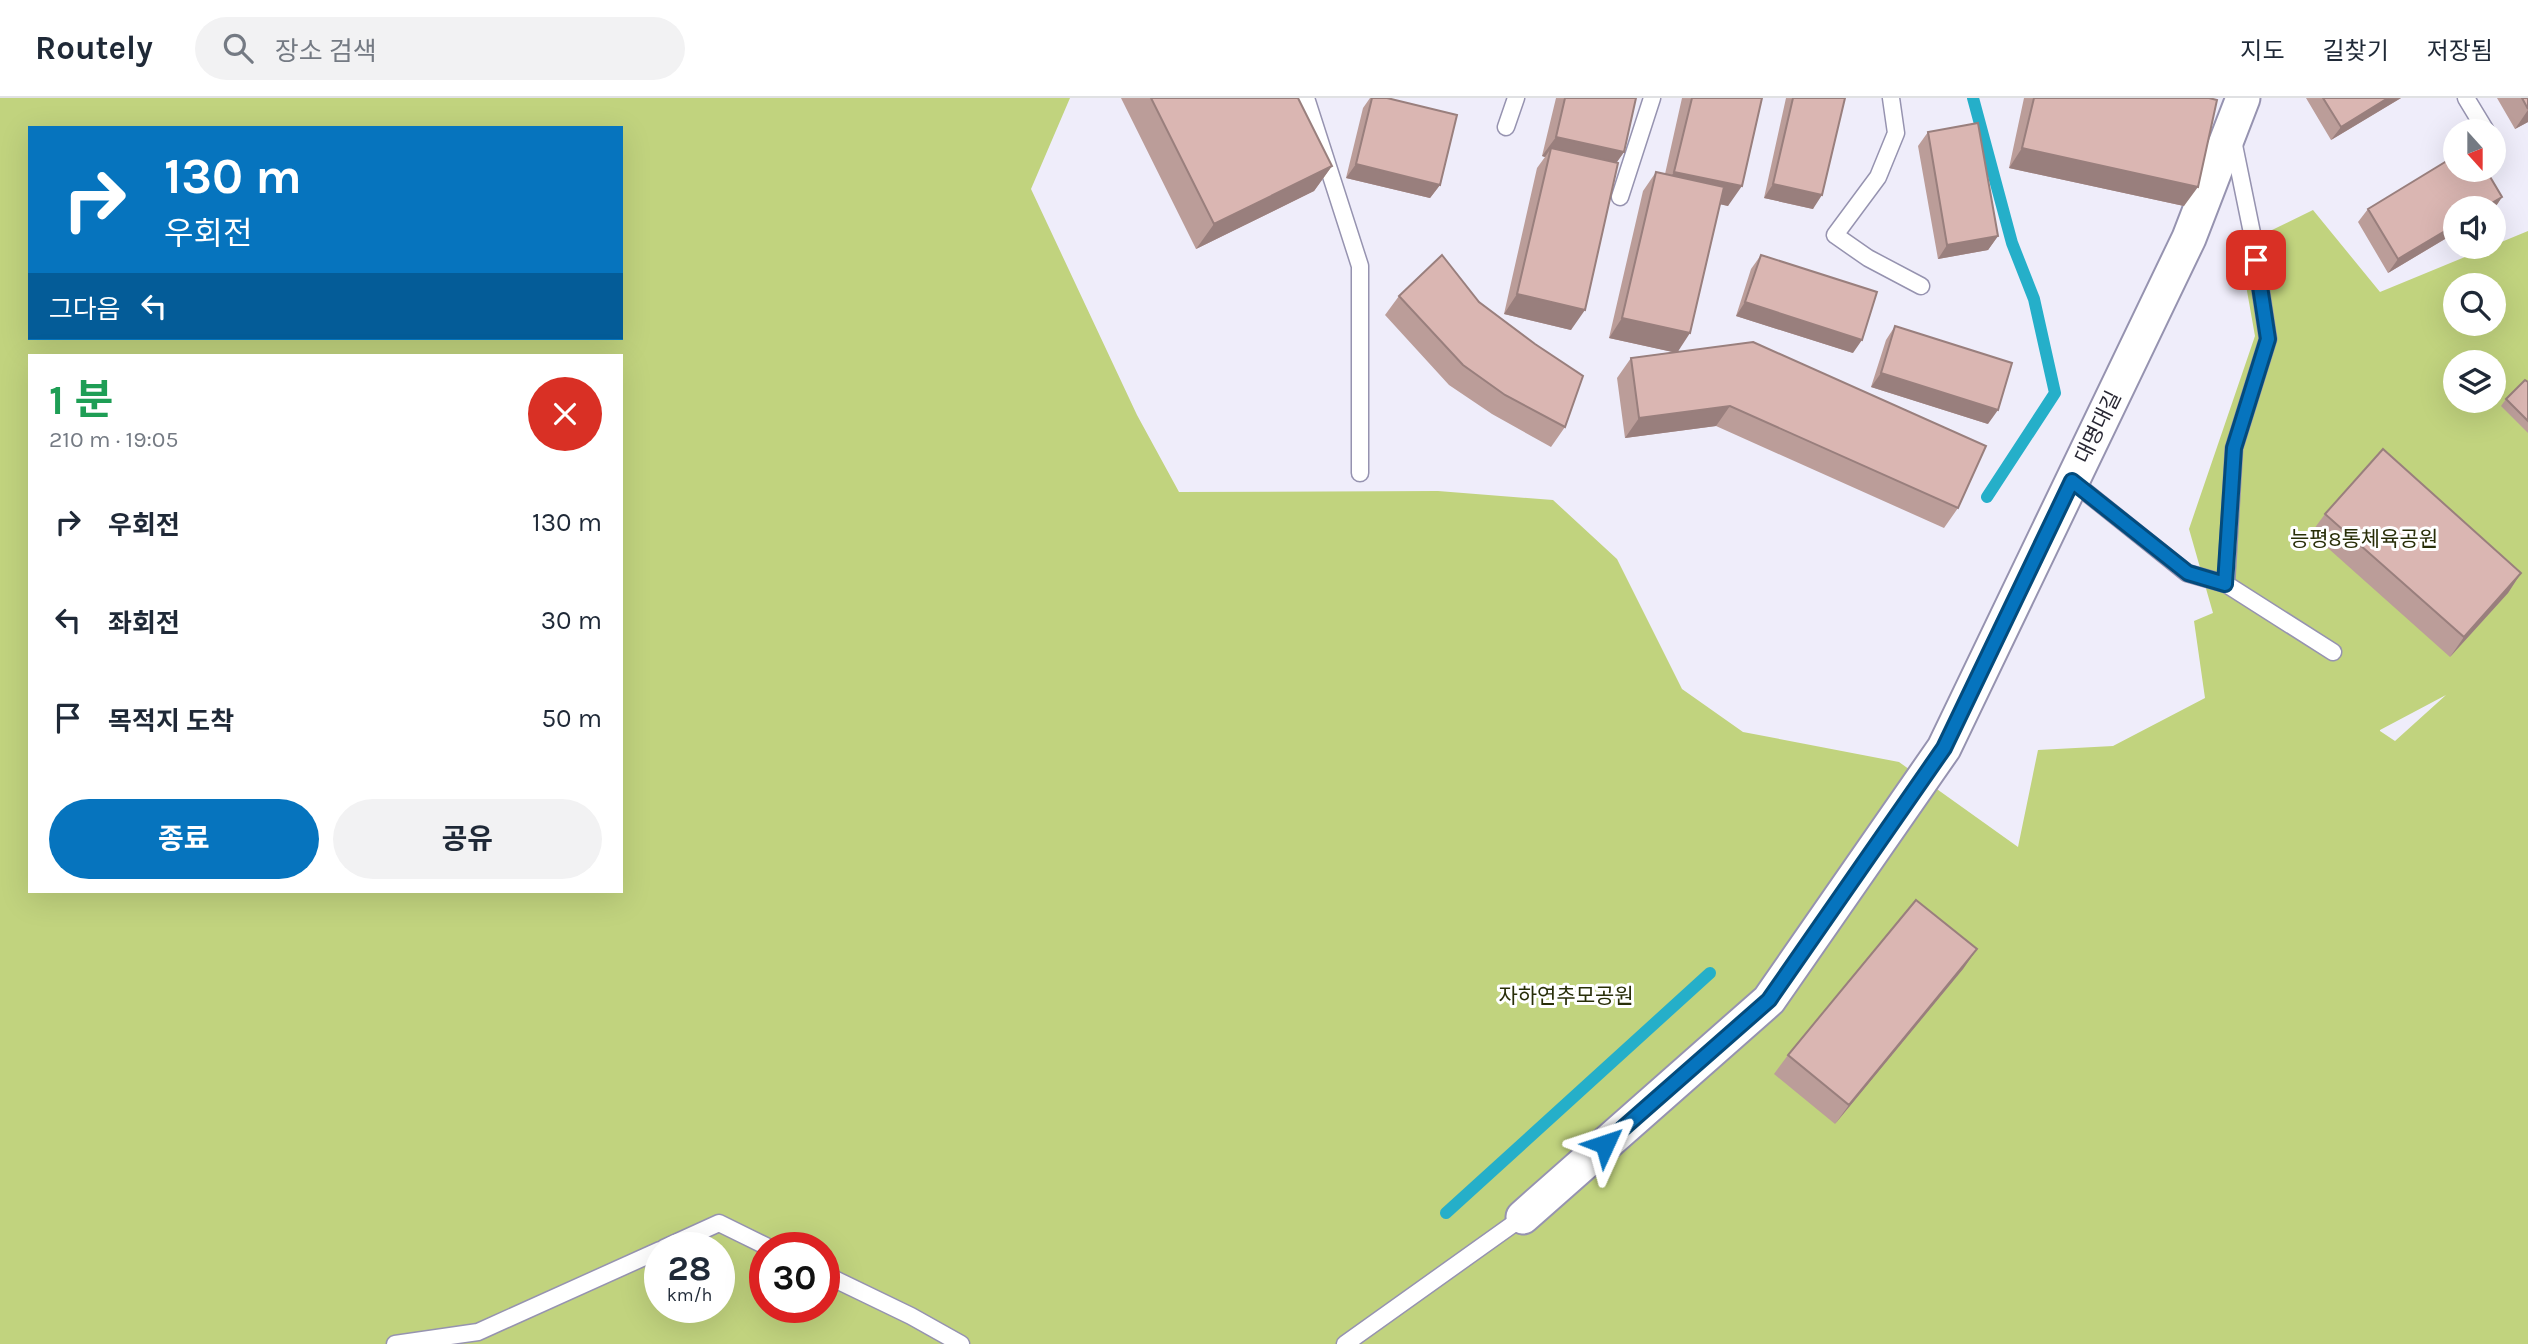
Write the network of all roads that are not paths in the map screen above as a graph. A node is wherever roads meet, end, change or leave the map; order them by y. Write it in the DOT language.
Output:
graph roads {
  1 [pos="1306,98"];
  2 [pos="1516,98"];
  3 [pos="1652,98"];
  4 [pos="1891,98"];
  5 [pos="2243,98"];
  6 [pos="2466,98"];
  7 [pos="2479,119"];
  8 [pos="1506,127"];
  9 [pos="2231,130"];
  10 [pos="1620,197"];
  11 [pos="1921,286"];
  12 [pos="1360,473"];
  13 [pos="2072,481"];
  14 [pos="2225,584"];
  15 [pos="2333,652"];
  16 [pos="1523,1217"];
  17 [pos="699,1232"];
  18 [pos="749,1238"];
  19 [pos="644,1257"];
  20 [pos="840,1282"];
  21 [pos="395,1344"];
  22 [pos="961,1344"];
  23 [pos="1345,1344"];
  1 -- 12 [label="lane"];
  2 -- 8 [label="lane"];
  3 -- 10 [label="lane"];
  4 -- 11 [label="lane"];
  5 -- 9 [label="street, 대명대길"];
  6 -- 7 [label="lane"];
  9 -- 13 [label="street, 대명대길"];
  9 -- 14 [label="lane"];
  13 -- 14 [label="lane"];
  13 -- 16 [label="street, 대명대길"];
  14 -- 15 [label="lane"];
  16 -- 23 [label="lane"];
  17 -- 18 [label="lane"];
  19 -- 21 [label="lane"];
  20 -- 22 [label="lane"];
}
